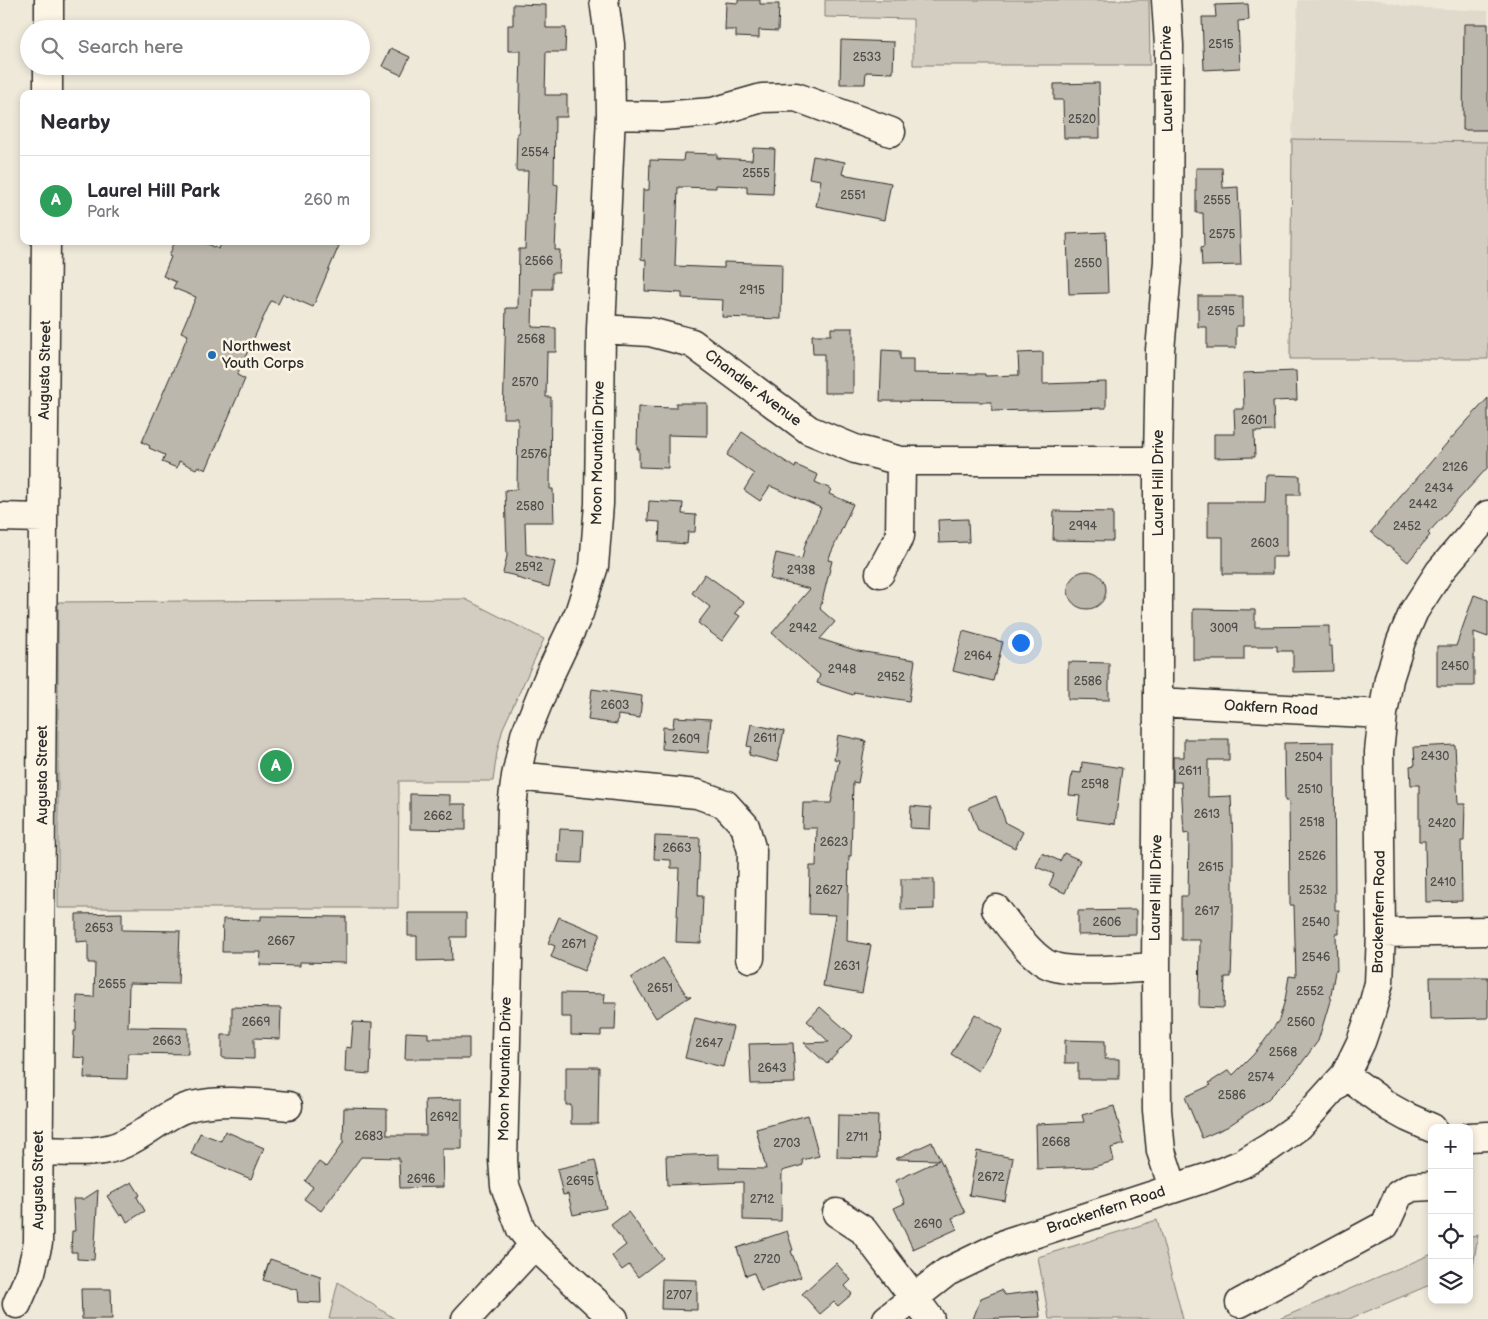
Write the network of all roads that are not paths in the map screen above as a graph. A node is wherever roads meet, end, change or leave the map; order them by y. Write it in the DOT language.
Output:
graph roads {
  1 [pos="49,0"];
  2 [pos="604,0"];
  3 [pos="1166,0"];
  4 [pos="49,20"];
  5 [pos="48,75"];
  6 [pos="48,90"];
  7 [pos="611,115"];
  8 [pos="891,132"];
  9 [pos="46,245"];
  10 [pos="601,329"];
  11 [pos="902,460"];
  12 [pos="1158,461"];
  13 [pos="1488,515"];
  14 [pos="0,518"];
  15 [pos="43,518"];
  16 [pos="880,573"];
  17 [pos="1158,702"];
  18 [pos="1383,714"];
  19 [pos="516,776"];
  20 [pos="996,909"];
  21 [pos="1488,930"];
  22 [pos="1382,933"];
  23 [pos="750,958"];
  24 [pos="1156,967"];
  25 [pos="1345,1075"];
  26 [pos="288,1106"];
  27 [pos="1428,1126"];
  28 [pos="1488,1136"];
  29 [pos="1473,1137"];
  30 [pos="38,1151"];
  31 [pos="1428,1186"];
  32 [pos="1172,1188"];
  33 [pos="838,1213"];
  34 [pos="534,1245"];
  35 [pos="913,1298"];
  36 [pos="1240,1302"];
  37 [pos="17,1304"];
  38 [pos="466,1319"];
  39 [pos="614,1319"];
  40 [pos="886,1319"];
  41 [pos="930,1319"];
  1 -- 4 [label="street"];
  2 -- 7 [label="street, Moon Mountain Drive"];
  3 -- 12 [label="street, Laurel Hill Drive"];
  5 -- 6 [label="street"];
  7 -- 8 [label="street"];
  7 -- 10 [label="street, Moon Mountain Drive"];
  9 -- 15 [label="street, Augusta Street"];
  10 -- 11 [label="street, Chandler Avenue"];
  10 -- 19 [label="street, Moon Mountain Drive"];
  11 -- 12 [label="street, Chandler Avenue"];
  11 -- 16 [label="street"];
  12 -- 17 [label="street, Laurel Hill Drive"];
  13 -- 18 [label="street, Brackenfern Road"];
  14 -- 15 [label="street"];
  15 -- 30 [label="street, Augusta Street"];
  17 -- 18 [label="street, Oakfern Road"];
  17 -- 24 [label="street, Laurel Hill Drive"];
  18 -- 22 [label="street, Brackenfern Road"];
  19 -- 23 [label="street"];
  19 -- 34 [label="street, Moon Mountain Drive"];
  20 -- 24 [label="street"];
  21 -- 22 [label="street"];
  22 -- 25 [label="street, Brackenfern Road"];
  24 -- 32 [label="street, Laurel Hill Drive"];
  25 -- 27 [label="street"];
  25 -- 32 [label="street, Brackenfern Road"];
  26 -- 30 [label="street"];
  28 -- 29 [label="street"];
  30 -- 37 [label="street, Augusta Street"];
  31 -- 36 [label="street"];
  32 -- 35 [label="street, Brackenfern Road"];
  33 -- 35 [label="street"];
  34 -- 38 [label="street"];
  34 -- 39 [label="street, Moon Mountain Drive"];
  35 -- 40 [label="street, Brackenfern Road"];
  35 -- 41 [label="street"];
}
